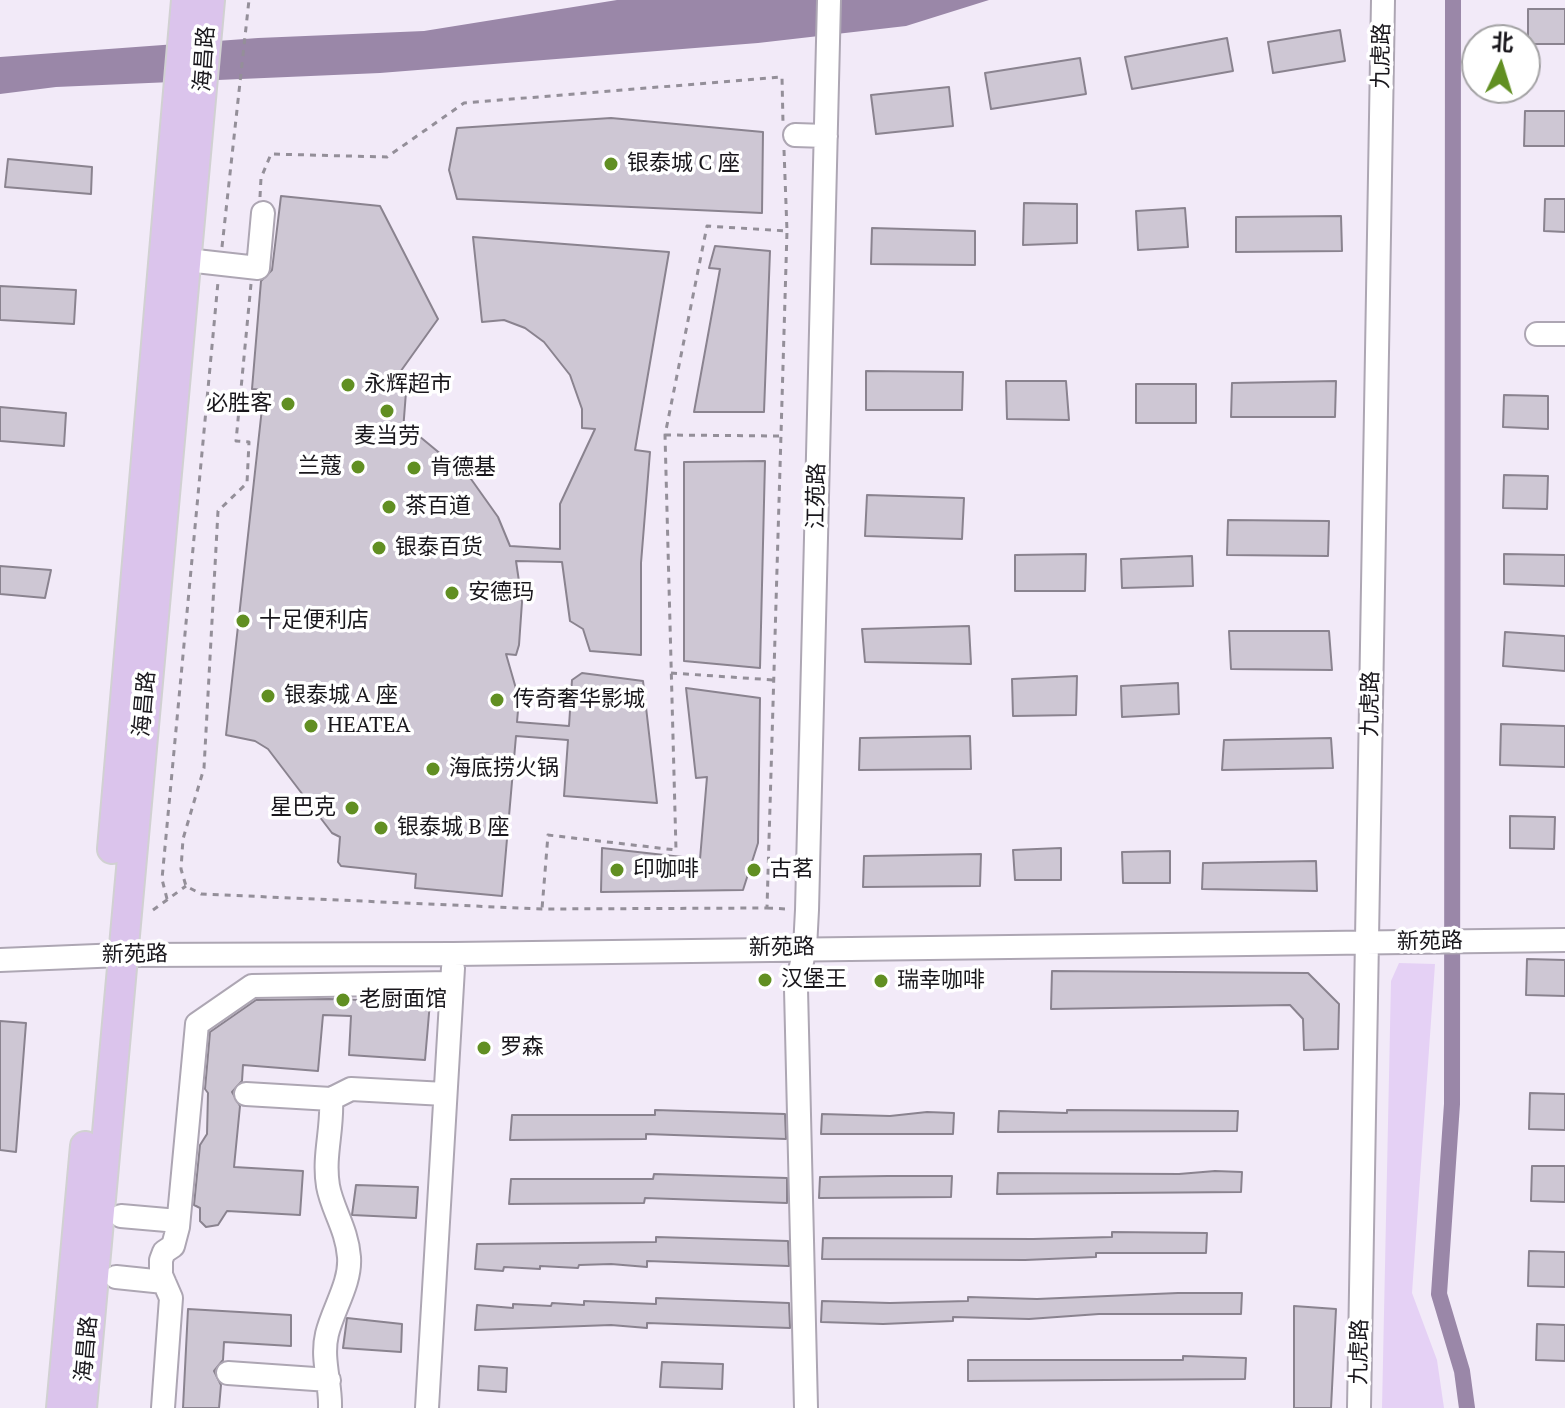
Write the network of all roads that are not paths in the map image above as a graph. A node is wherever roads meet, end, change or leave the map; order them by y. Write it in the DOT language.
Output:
graph roads {
  1 [pos="186,0"];
  2 [pos="210,0"];
  3 [pos="829,0"];
  4 [pos="1383,0"];
  5 [pos="195,33"];
  6 [pos="189,103"];
  7 [pos="787,132"];
  8 [pos="826,136"];
  9 [pos="261,210"];
  10 [pos="187,260"];
  11 [pos="1537,334"];
  12 [pos="1565,334"];
  13 [pos="1565,940"];
  14 [pos="1366,942"];
  15 [pos="805,948"];
  16 [pos="453,954"];
  17 [pos="112,955"];
  18 [pos="0,960"];
  19 [pos="452,983"];
  20 [pos="246,1094"];
  21 [pos="445,1094"];
  22 [pos="331,1099"];
  23 [pos="121,1216"];
  24 [pos="178,1221"];
  25 [pos="116,1277"];
  26 [pos="164,1282"];
  27 [pos="228,1373"];
  28 [pos="329,1380"];
  29 [pos="61,1408"];
  30 [pos="82,1408"];
  31 [pos="163,1408"];
  32 [pos="330,1408"];
  33 [pos="427,1408"];
  34 [pos="806,1408"];
  35 [pos="1359,1408"];
  1 -- 5 [label="main road, 海昌路"];
  2 -- 5 [label="main road, 海昌路"];
  3 -- 8 [label="street, 江苑路"];
  4 -- 14 [label="street, 九虎路"];
  5 -- 6 [label="main road, 海昌路"];
  6 -- 10 [label="main road, 海昌路"];
  6 -- 17 [label="main road, 海昌路"];
  7 -- 8 [label="street"];
  8 -- 15 [label="street, 江苑路"];
  9 -- 10 [label="street"];
  10 -- 17 [label="main road, 海昌路"];
  11 -- 12 [label="street"];
  13 -- 14 [label="street, 新苑路"];
  14 -- 15 [label="street, 新苑路"];
  14 -- 35 [label="street, 九虎路"];
  15 -- 16 [label="street, 新苑路"];
  15 -- 34 [label="street, 江苑路"];
  16 -- 17 [label="street, 新苑路"];
  16 -- 19 [label="street"];
  17 -- 18 [label="street, 新苑路"];
  17 -- 29 [label="main road, 海昌路"];
  17 -- 30 [label="main road, 海昌路"];
  19 -- 21 [label="street"];
  19 -- 24 [label="street"];
  20 -- 22 [label="street"];
  21 -- 22 [label="street"];
  21 -- 33 [label="street"];
  22 -- 28 [label="street"];
  23 -- 24 [label="street"];
  24 -- 26 [label="street"];
  25 -- 26 [label="street"];
  26 -- 31 [label="street"];
  27 -- 28 [label="street"];
  28 -- 32 [label="street"];
}
